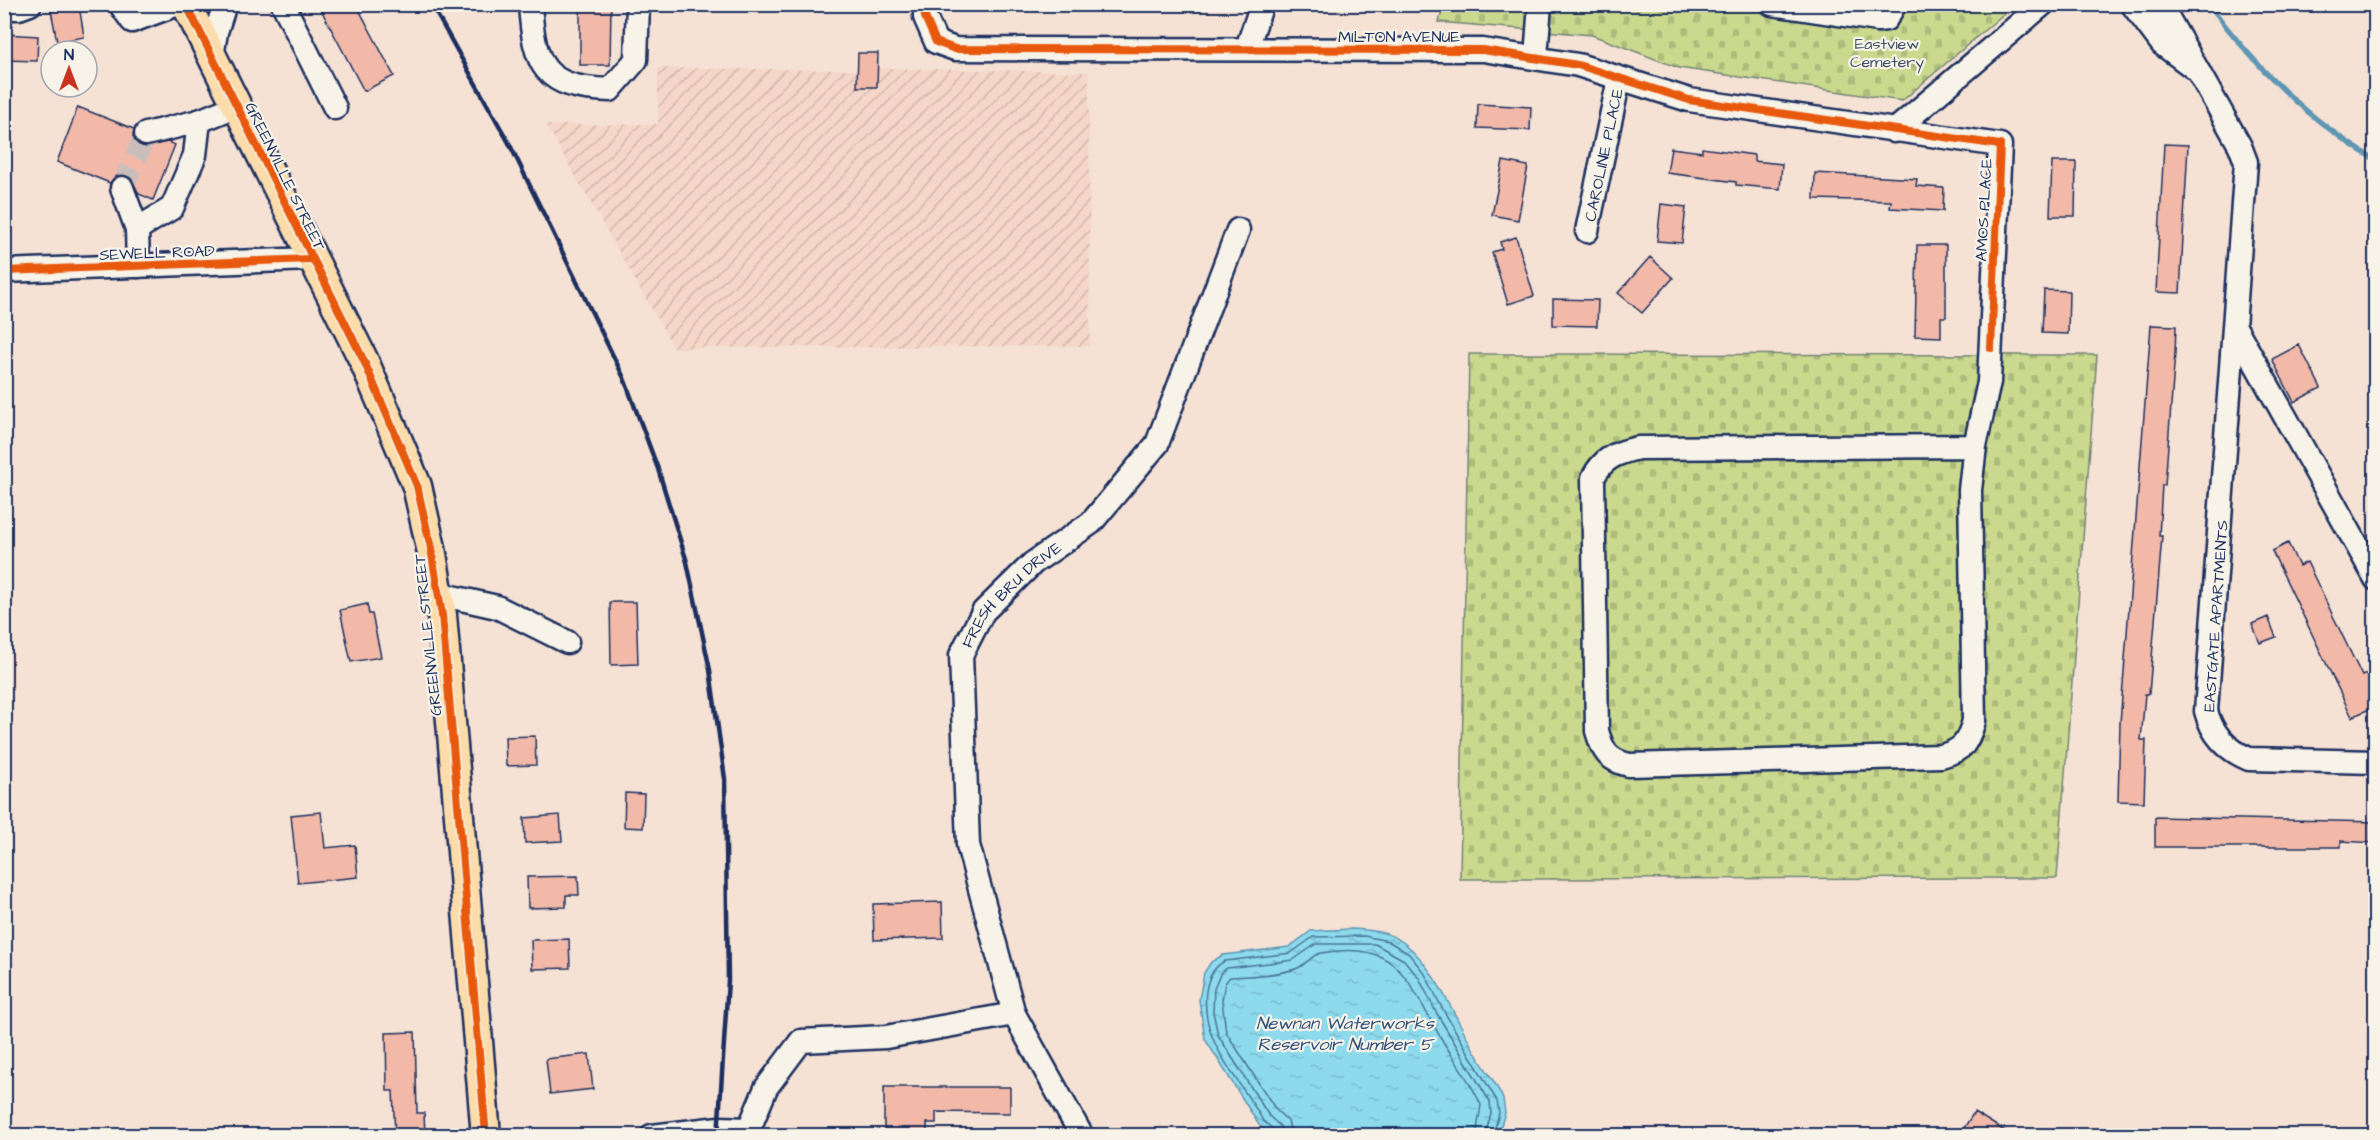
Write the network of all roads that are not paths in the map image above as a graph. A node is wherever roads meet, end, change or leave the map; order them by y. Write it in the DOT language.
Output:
graph roads {
  1 [pos="30,4"];
  2 [pos="120,4"];
  3 [pos="225,4"];
  4 [pos="283,4"];
  5 [pos="530,4"];
  6 [pos="638,4"];
  7 [pos="925,4"];
  8 [pos="1262,4"];
  9 [pos="1540,4"];
  10 [pos="1772,4"];
  11 [pos="1895,4"];
  12 [pos="2043,4"];
  13 [pos="2132,4"];
  14 [pos="2160,4"];
  15 [pos="188,6"];
  16 [pos="4,8"];
  17 [pos="1247,48"];
  18 [pos="212,57"];
  19 [pos="1536,57"];
  20 [pos="2198,71"];
  21 [pos="1619,79"];
  22 [pos="236,106"];
  23 [pos="335,108"];
  24 [pos="199,121"];
  25 [pos="1894,131"];
  26 [pos="146,134"];
  27 [pos="122,188"];
  28 [pos="137,229"];
  29 [pos="1238,230"];
  30 [pos="1587,231"];
  31 [pos="311,259"];
  32 [pos="138,266"];
  33 [pos="4,271"];
  34 [pos="2235,327"];
  35 [pos="1975,446"];
  36 [pos="2376,579"];
  37 [pos="438,594"];
  38 [pos="567,642"];
  39 [pos="2376,762"];
  40 [pos="1014,1014"];
  41 [pos="749,1132"];
  42 [pos="486,1136"];
  43 [pos="652,1136"];
  44 [pos="1082,1136"];
  1 -- 16 [label="street"];
  2 -- 15 [label="street"];
  3 -- 18 [label="street"];
  4 -- 23 [label="street"];
  5 -- 6 [label="street"];
  7 -- 17 [label="street, MILTON AVENUE"];
  8 -- 17 [label="street"];
  9 -- 19 [label="street"];
  10 -- 11 [label="street"];
  12 -- 25 [label="street"];
  13 -- 20 [label="street"];
  14 -- 20 [label="street, EASTGATE APARTMENTS"];
  15 -- 18 [label="main road, GREENVILLE STREET"];
  17 -- 19 [label="street, MILTON AVENUE"];
  18 -- 22 [label="main road, GREENVILLE STREET"];
  19 -- 21 [label="street, MILTON AVENUE"];
  20 -- 34 [label="street, EASTGATE APARTMENTS"];
  21 -- 25 [label="street, MILTON AVENUE"];
  21 -- 30 [label="street, CAROLINE PLACE"];
  22 -- 24 [label="street"];
  22 -- 31 [label="main road, GREENVILLE STREET"];
  24 -- 26 [label="street"];
  24 -- 28 [label="street"];
  25 -- 35 [label="street, AMOS PLACE"];
  27 -- 28 [label="street"];
  28 -- 32 [label="street"];
  29 -- 40 [label="street, FRESH BRU DRIVE"];
  31 -- 32 [label="street, SEWELL ROAD"];
  31 -- 37 [label="main road, GREENVILLE STREET"];
  32 -- 33 [label="street, SEWELL ROAD"];
  34 -- 36 [label="street"];
  34 -- 39 [label="street, EASTGATE APARTMENTS"];
  35 -- 35 [label="street"];
  37 -- 38 [label="street"];
  37 -- 42 [label="main road, GREENVILLE STREET"];
  40 -- 41 [label="street"];
  40 -- 44 [label="street, FRESH BRU DRIVE"];
  41 -- 43 [label="street"];
}
